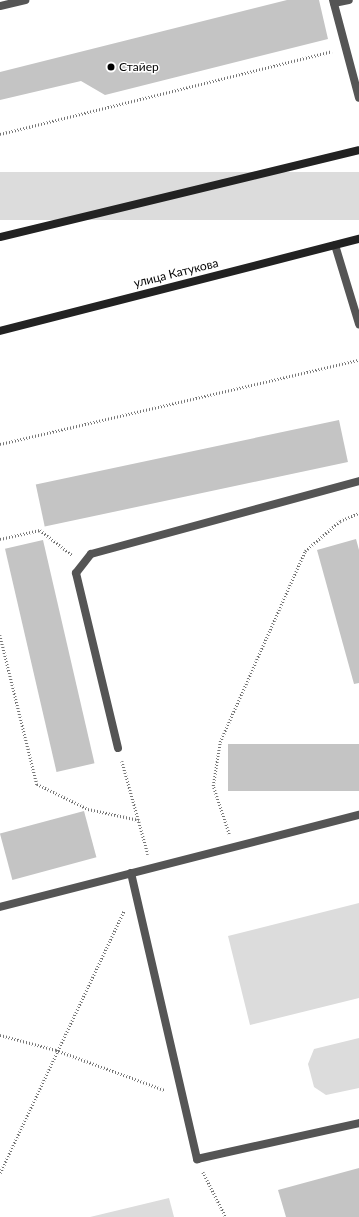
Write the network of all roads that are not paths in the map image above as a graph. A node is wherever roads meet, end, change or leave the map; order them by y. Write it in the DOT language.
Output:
graph roads {
  1 [pos="25,0"];
  2 [pos="349,0"];
  3 [pos="334,2"];
  4 [pos="0,6"];
  5 [pos="358,89"];
  6 [pos="359,98"];
  7 [pos="359,150"];
  8 [pos="0,237"];
  9 [pos="359,238"];
  10 [pos="335,244"];
  11 [pos="359,324"];
  12 [pos="0,331"];
  13 [pos="359,481"];
  14 [pos="118,748"];
  15 [pos="359,815"];
  16 [pos="131,873"];
  17 [pos="0,907"];
  18 [pos="359,1123"];
  1 -- 4 [label="street"];
  2 -- 3 [label="street"];
  3 -- 5 [label="street"];
  5 -- 6 [label="street"];
  7 -- 8 [label="main road"];
  9 -- 10 [label="main road, улица Катукова"];
  10 -- 11 [label="street"];
  10 -- 12 [label="main road, улица Катукова"];
  13 -- 14 [label="street"];
  15 -- 16 [label="street"];
  16 -- 17 [label="street"];
  16 -- 18 [label="street"];
}
